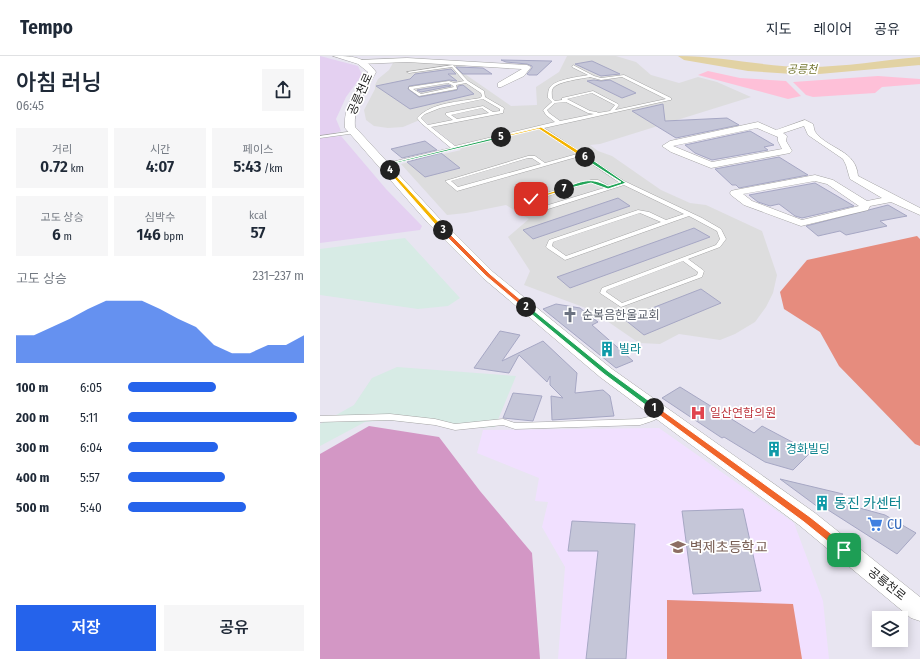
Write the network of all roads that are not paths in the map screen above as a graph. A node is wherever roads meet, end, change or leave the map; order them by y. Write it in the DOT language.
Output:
graph roads {
  1 [pos="336,56"];
  2 [pos="532,60"];
  3 [pos="360,62"];
  4 [pos="526,66"];
  5 [pos="573,66"];
  6 [pos="409,72"];
  7 [pos="594,77"];
  8 [pos="467,82"];
  9 [pos="454,84"];
  10 [pos="501,85"];
  11 [pos="483,97"];
  12 [pos="567,101"];
  13 [pos="554,102"];
  14 [pos="612,111"];
  15 [pos="493,114"];
  16 [pos="602,114"];
  17 [pos="457,121"];
  18 [pos="559,123"];
  19 [pos="428,126"];
  20 [pos="540,127"];
  21 [pos="354,132"];
  22 [pos="777,132"];
  23 [pos="320,137"];
  24 [pos="454,148"];
  25 [pos="580,154"];
  26 [pos="544,164"];
  27 [pos="385,165"];
  28 [pos="624,183"];
  29 [pos="608,188"];
  30 [pos="892,199"];
  31 [pos="866,204"];
  32 [pos="920,212"];
  33 [pos="688,214"];
  34 [pos="665,222"];
  35 [pos="682,259"];
  36 [pos="661,413"];
  37 [pos="320,419"];
  38 [pos="920,611"];
  1 -- 3 [label="street, 공릉천로"];
  2 -- 4 [label="street"];
  3 -- 4 [label="street"];
  3 -- 21 [label="street, 공릉천로"];
  4 -- 10 [label="street"];
  5 -- 7 [label="lane"];
  6 -- 8 [label="lane"];
  7 -- 13 [label="lane"];
  7 -- 14 [label="lane"];
  8 -- 9 [label="lane"];
  8 -- 11 [label="lane"];
  9 -- 9 [label="lane"];
  11 -- 15 [label="lane"];
  11 -- 19 [label="lane"];
  12 -- 13 [label="lane"];
  12 -- 14 [label="lane"];
  12 -- 16 [label="lane"];
  13 -- 18 [label="lane"];
  14 -- 16 [label="lane"];
  15 -- 17 [label="lane"];
  15 -- 17 [label="lane"];
  16 -- 18 [label="lane"];
  17 -- 19 [label="lane"];
  18 -- 20 [label="lane"];
  19 -- 24 [label="lane"];
  20 -- 24 [label="lane"];
  20 -- 25 [label="lane"];
  21 -- 23 [label="lane"];
  21 -- 27 [label="street, 공릉천로"];
  22 -- 22 [label="street"];
  22 -- 30 [label="street"];
  24 -- 27 [label="lane"];
  25 -- 26 [label="lane"];
  25 -- 28 [label="lane"];
  26 -- 26 [label="lane"];
  27 -- 36 [label="street, 공릉천로"];
  28 -- 29 [label="lane"];
  28 -- 33 [label="lane"];
  29 -- 29 [label="lane"];
  30 -- 31 [label="street"];
  30 -- 32 [label="street"];
  31 -- 31 [label="street"];
  33 -- 34 [label="lane"];
  33 -- 35 [label="lane"];
  34 -- 34 [label="lane"];
  35 -- 35 [label="lane"];
  36 -- 37 [label="lane"];
  36 -- 38 [label="street, 공릉천로"];
}
